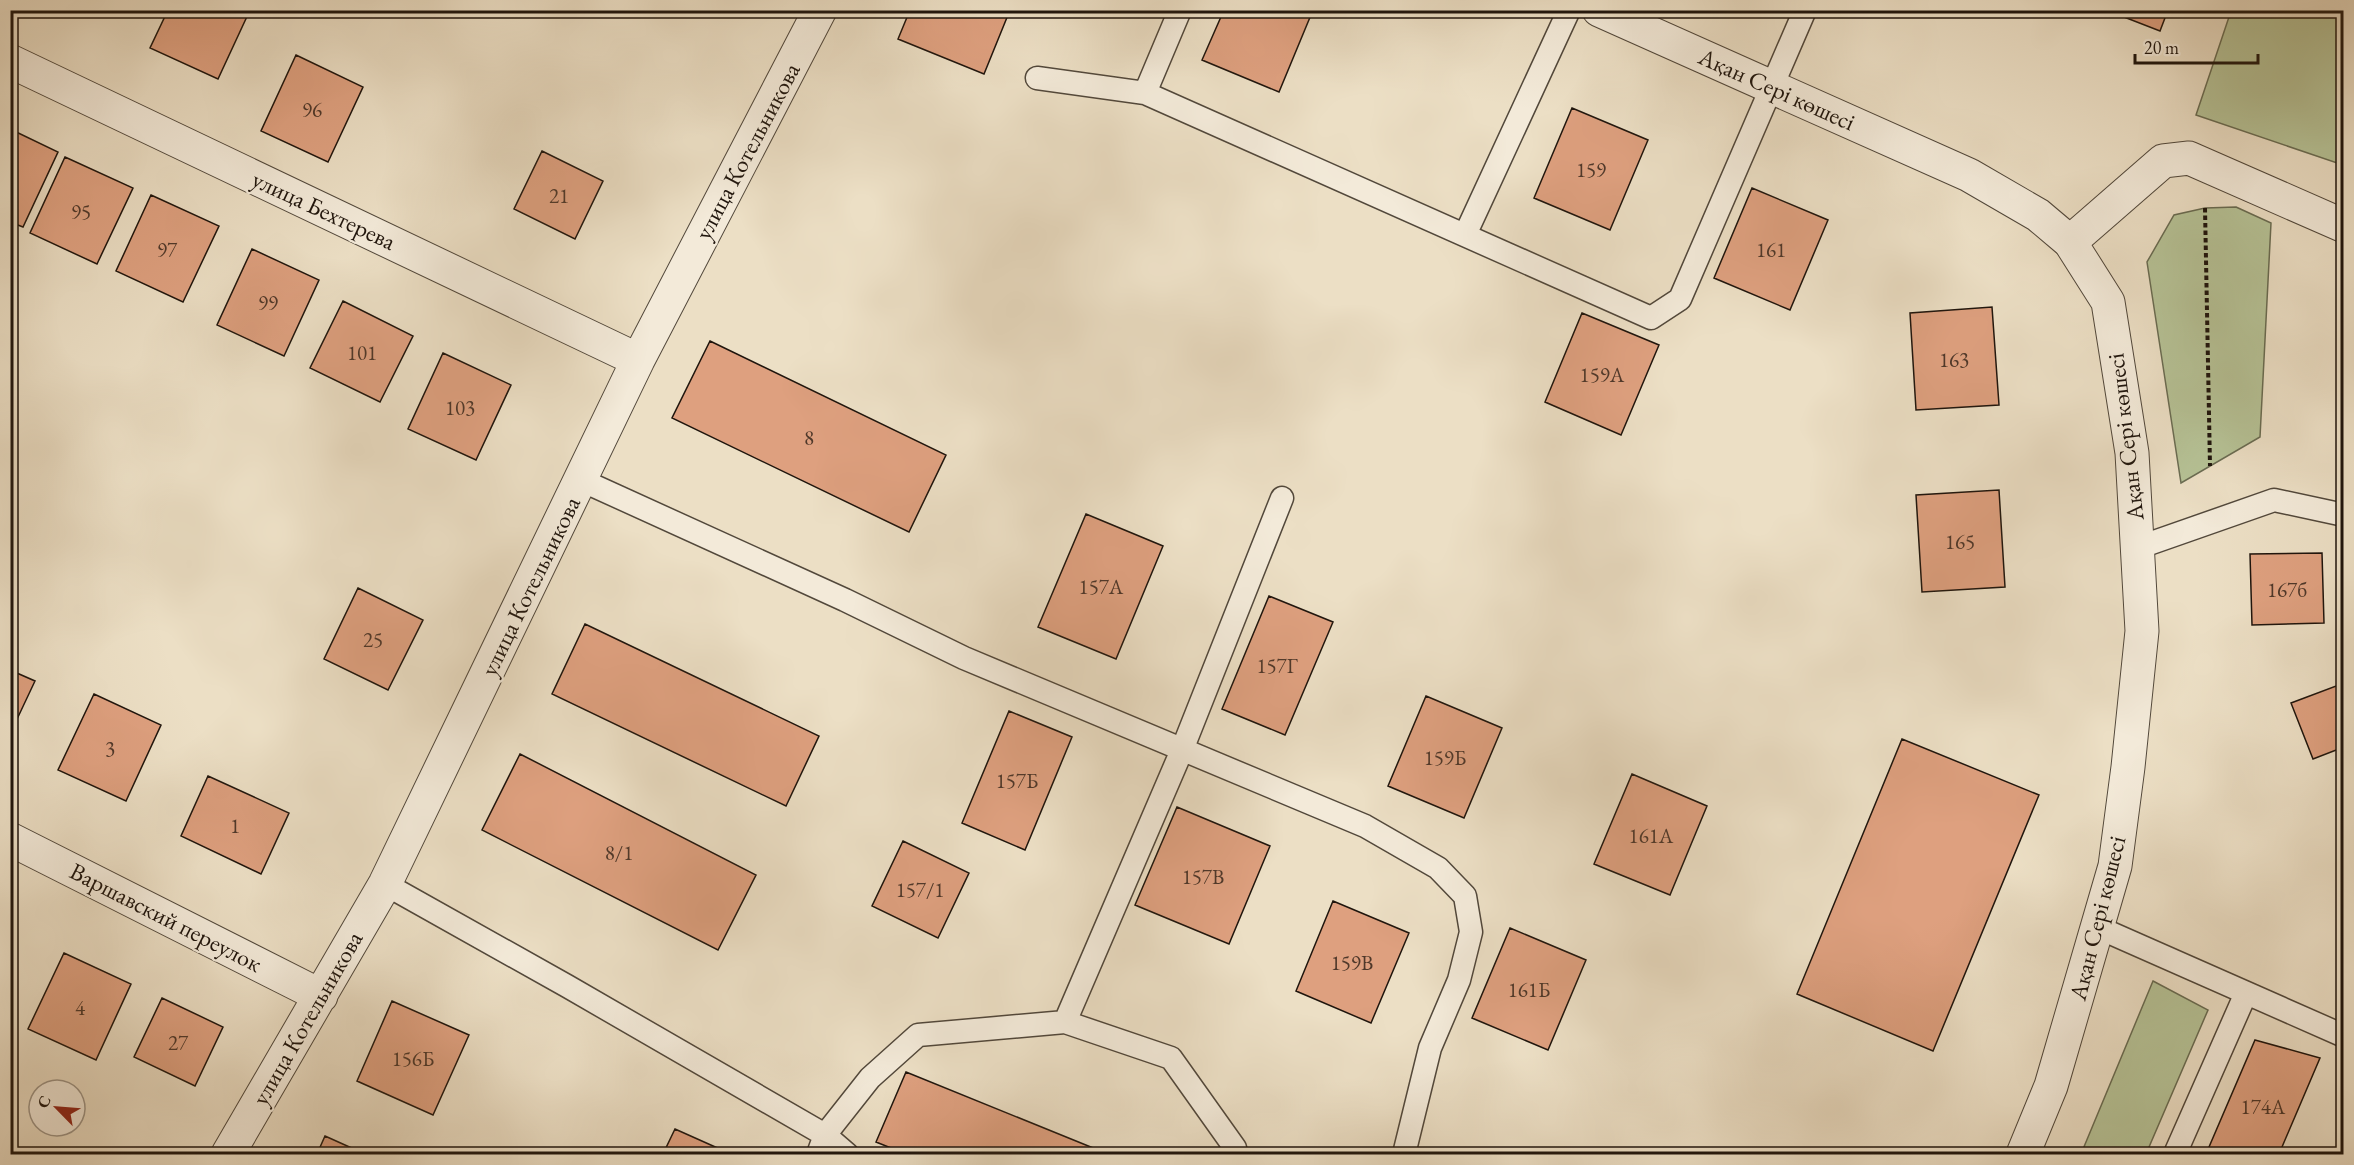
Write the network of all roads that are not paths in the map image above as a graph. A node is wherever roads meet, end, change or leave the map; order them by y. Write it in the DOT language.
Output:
graph roads {
  1 [pos="820,10"];
  2 [pos="1180,10"];
  3 [pos="1569,10"];
  4 [pos="1599,10"];
  5 [pos="1805,10"];
  6 [pos="10,61"];
  7 [pos="1037,78"];
  8 [pos="1773,88"];
  9 [pos="1145,93"];
  10 [pos="2343,226"];
  11 [pos="1465,235"];
  12 [pos="2070,242"];
  13 [pos="638,360"];
  14 [pos="581,480"];
  15 [pos="1282,498"];
  16 [pos="2343,515"];
  17 [pos="2137,548"];
  18 [pos="1182,750"];
  19 [pos="10,839"];
  20 [pos="385,884"];
  21 [pos="2097,927"];
  22 [pos="2246,993"];
  23 [pos="321,996"];
  24 [pos="1065,1022"];
  25 [pos="2343,1036"];
  26 [pos="821,1145"];
  27 [pos="228,1155"];
  28 [pos="847,1155"];
  29 [pos="1236,1155"];
  30 [pos="1404,1155"];
  31 [pos="2023,1155"];
  32 [pos="2175,1155"];
  1 -- 13 [label="street, улица Котельникова"];
  2 -- 9 [label="lane"];
  3 -- 11 [label="lane"];
  4 -- 8 [label="street, Ақан Сері көшесі"];
  5 -- 8 [label="lane"];
  6 -- 13 [label="street, улица Бехтерева"];
  7 -- 9 [label="lane"];
  8 -- 11 [label="lane"];
  8 -- 12 [label="street, Ақан Сері көшесі"];
  9 -- 11 [label="lane"];
  10 -- 12 [label="street"];
  12 -- 17 [label="street, Ақан Сері көшесі"];
  13 -- 14 [label="street, улица Котельникова"];
  14 -- 18 [label="lane"];
  14 -- 20 [label="street, улица Котельникова"];
  15 -- 18 [label="lane"];
  16 -- 17 [label="lane"];
  17 -- 21 [label="street, Ақан Сері көшесі"];
  18 -- 24 [label="lane"];
  18 -- 30 [label="lane"];
  19 -- 23 [label="street, Варшавский переулок"];
  20 -- 23 [label="street, улица Котельникова"];
  20 -- 26 [label="lane"];
  21 -- 22 [label="lane"];
  21 -- 31 [label="street, Ақан Сері көшесі"];
  22 -- 25 [label="lane"];
  22 -- 32 [label="lane"];
  23 -- 27 [label="street, улица Котельникова"];
  24 -- 26 [label="lane"];
  24 -- 29 [label="lane"];
  26 -- 28 [label="lane"];
}
